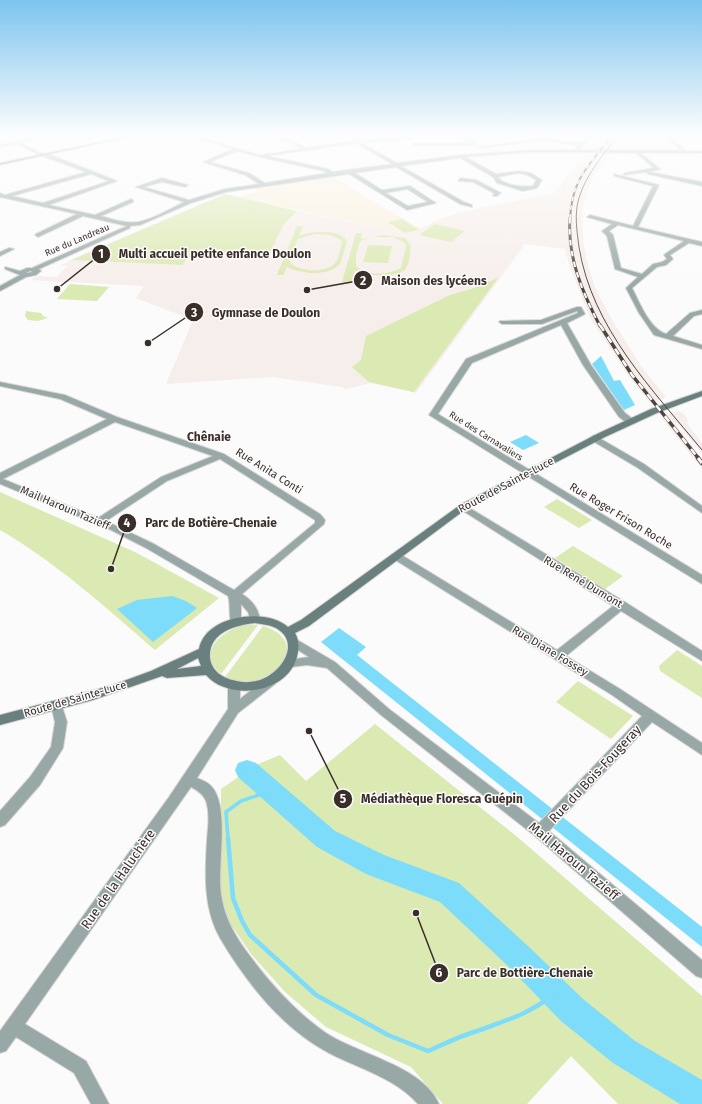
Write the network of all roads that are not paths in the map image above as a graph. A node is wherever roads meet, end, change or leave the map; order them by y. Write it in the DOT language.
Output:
graph roads {
  1 [pos="41,186"];
  2 [pos="101,186"];
  3 [pos="141,186"];
  4 [pos="261,186"];
  5 [pos="371,186"];
  6 [pos="431,186"];
  7 [pos="484,186"];
  8 [pos="511,186"];
  9 [pos="536,186"];
  10 [pos="656,186"];
  11 [pos="381,192"];
  12 [pos="495,195"];
  13 [pos="2,196"];
  14 [pos="130,201"];
  15 [pos="190,202"];
  16 [pos="43,205"];
  17 [pos="470,206"];
  18 [pos="82,214"];
  19 [pos="94,217"];
  20 [pos="590,217"];
  21 [pos="616,224"];
  22 [pos="128,226"];
  23 [pos="635,228"];
  24 [pos="38,235"];
  25 [pos="688,241"];
  26 [pos="702,244"];
  27 [pos="11,249"];
  28 [pos="0,254"];
  29 [pos="0,268"];
  30 [pos="7,268"];
  31 [pos="32,269"];
  32 [pos="22,274"];
  33 [pos="643,276"];
  34 [pos="0,289"];
  35 [pos="702,312"];
  36 [pos="502,322"];
  37 [pos="563,322"];
  38 [pos="668,336"];
  39 [pos="702,347"];
  40 [pos="0,384"];
  41 [pos="702,393"];
  42 [pos="114,419"];
  43 [pos="630,421"];
  44 [pos="594,438"];
  45 [pos="221,456"];
  46 [pos="527,473"];
  47 [pos="0,477"];
  48 [pos="0,481"];
  49 [pos="463,507"];
  50 [pos="702,510"];
  51 [pos="98,522"];
  52 [pos="396,556"];
  53 [pos="702,580"];
  54 [pos="233,596"];
  55 [pos="621,605"];
  56 [pos="255,619"];
  57 [pos="236,622"];
  58 [pos="291,637"];
  59 [pos="204,652"];
  60 [pos="558,656"];
  61 [pos="702,657"];
  62 [pos="291,663"];
  63 [pos="331,665"];
  64 [pos="208,670"];
  65 [pos="149,677"];
  66 [pos="271,681"];
  67 [pos="234,685"];
  68 [pos="57,706"];
  69 [pos="234,710"];
  70 [pos="651,715"];
  71 [pos="0,720"];
  72 [pos="702,750"];
  73 [pos="188,780"];
  74 [pos="0,821"];
  75 [pos="540,832"];
  76 [pos="702,970"];
  77 [pos="14,1026"];
  78 [pos="0,1045"];
  79 [pos="100,1104"];
  80 [pos="430,1104"];
  1 -- 13 [label="street"];
  2 -- 16 [label="street"];
  3 -- 15 [label="street"];
  4 -- 15 [label="street"];
  5 -- 11 [label="street"];
  6 -- 17 [label="street"];
  7 -- 12 [label="street"];
  8 -- 9 [label="street"];
  10 -- 23 [label="street"];
  11 -- 11 [label="street"];
  13 -- 16 [label="street"];
  14 -- 19 [label="street"];
  15 -- 22 [label="street, Rue du Landreau"];
  16 -- 18 [label="street"];
  18 -- 19 [label="street"];
  18 -- 24 [label="street"];
  19 -- 22 [label="street"];
  20 -- 21 [label="street"];
  21 -- 23 [label="street"];
  21 -- 33 [label="street"];
  22 -- 31 [label="street, Rue du Landreau"];
  23 -- 25 [label="street"];
  25 -- 26 [label="street"];
  25 -- 33 [label="street"];
  27 -- 28 [label="street"];
  29 -- 30 [label="street"];
  30 -- 31 [label="street"];
  30 -- 32 [label="street"];
  31 -- 32 [label="street, Rue du Landreau"];
  32 -- 34 [label="street, Rue du Landreau"];
  33 -- 38 [label="street"];
  35 -- 38 [label="street"];
  36 -- 37 [label="street, Rue des Carnavaliers"];
  37 -- 43 [label="street"];
  37 -- 46 [label="street, Rue des Carnavaliers"];
  38 -- 39 [label="street"];
  40 -- 42 [label="street, Rue Anita Conti"];
  41 -- 43 [label="street, Route de Sainte-Luce"];
  42 -- 45 [label="street, Rue Anita Conti"];
  42 -- 47 [label="street"];
  43 -- 44 [label="street, Route de Sainte-Luce"];
  44 -- 46 [label="street, Route de Sainte-Luce"];
  44 -- 50 [label="street"];
  45 -- 51 [label="street"];
  45 -- 54 [label="street, Rue Anita Conti"];
  46 -- 49 [label="street, Route de Sainte-Luce"];
  46 -- 53 [label="street, Rue Roger Frison Roche"];
  48 -- 51 [label="street, Mail Haroun Tazieff"];
  49 -- 52 [label="street, Route de Sainte-Luce"];
  49 -- 55 [label="street, Rue René Dumont"];
  51 -- 54 [label="street, Mail Haroun Tazieff"];
  52 -- 58 [label="street, Route de Sainte-Luce"];
  52 -- 60 [label="street, Rue Diane Fossey"];
  54 -- 56 [label="street, Mail Haroun Tazieff"];
  54 -- 57 [label="street"];
  55 -- 60 [label="street"];
  55 -- 61 [label="street, Rue René Dumont"];
  56 -- 57 [label="street"];
  56 -- 58 [label="street"];
  57 -- 59 [label="street"];
  58 -- 62 [label="street"];
  58 -- 63 [label="street, Mail Haroun Tazieff"];
  59 -- 64 [label="street"];
  59 -- 65 [label="street, Route de Sainte-Luce"];
  60 -- 70 [label="street, Rue Diane Fossey"];
  62 -- 63 [label="street"];
  62 -- 66 [label="street"];
  63 -- 75 [label="street, Mail Haroun Tazieff"];
  64 -- 65 [label="street, Route de Sainte-Luce"];
  64 -- 67 [label="street"];
  65 -- 68 [label="street, Route de Sainte-Luce"];
  66 -- 67 [label="street"];
  66 -- 69 [label="street, Rue de la Haluchère"];
  67 -- 69 [label="street"];
  68 -- 71 [label="street, Route de Sainte-Luce"];
  68 -- 74 [label="street"];
  69 -- 73 [label="street, Rue de la Haluchère"];
  70 -- 72 [label="street, Rue Diane Fossey"];
  70 -- 75 [label="street, Rue du Bois-Fougeray"];
  73 -- 77 [label="street, Rue de la Haluchère"];
  73 -- 80 [label="street"];
  75 -- 76 [label="street, Mail Haroun Tazieff"];
  77 -- 78 [label="street, Rue de la Haluchère"];
  77 -- 79 [label="street"];
}
